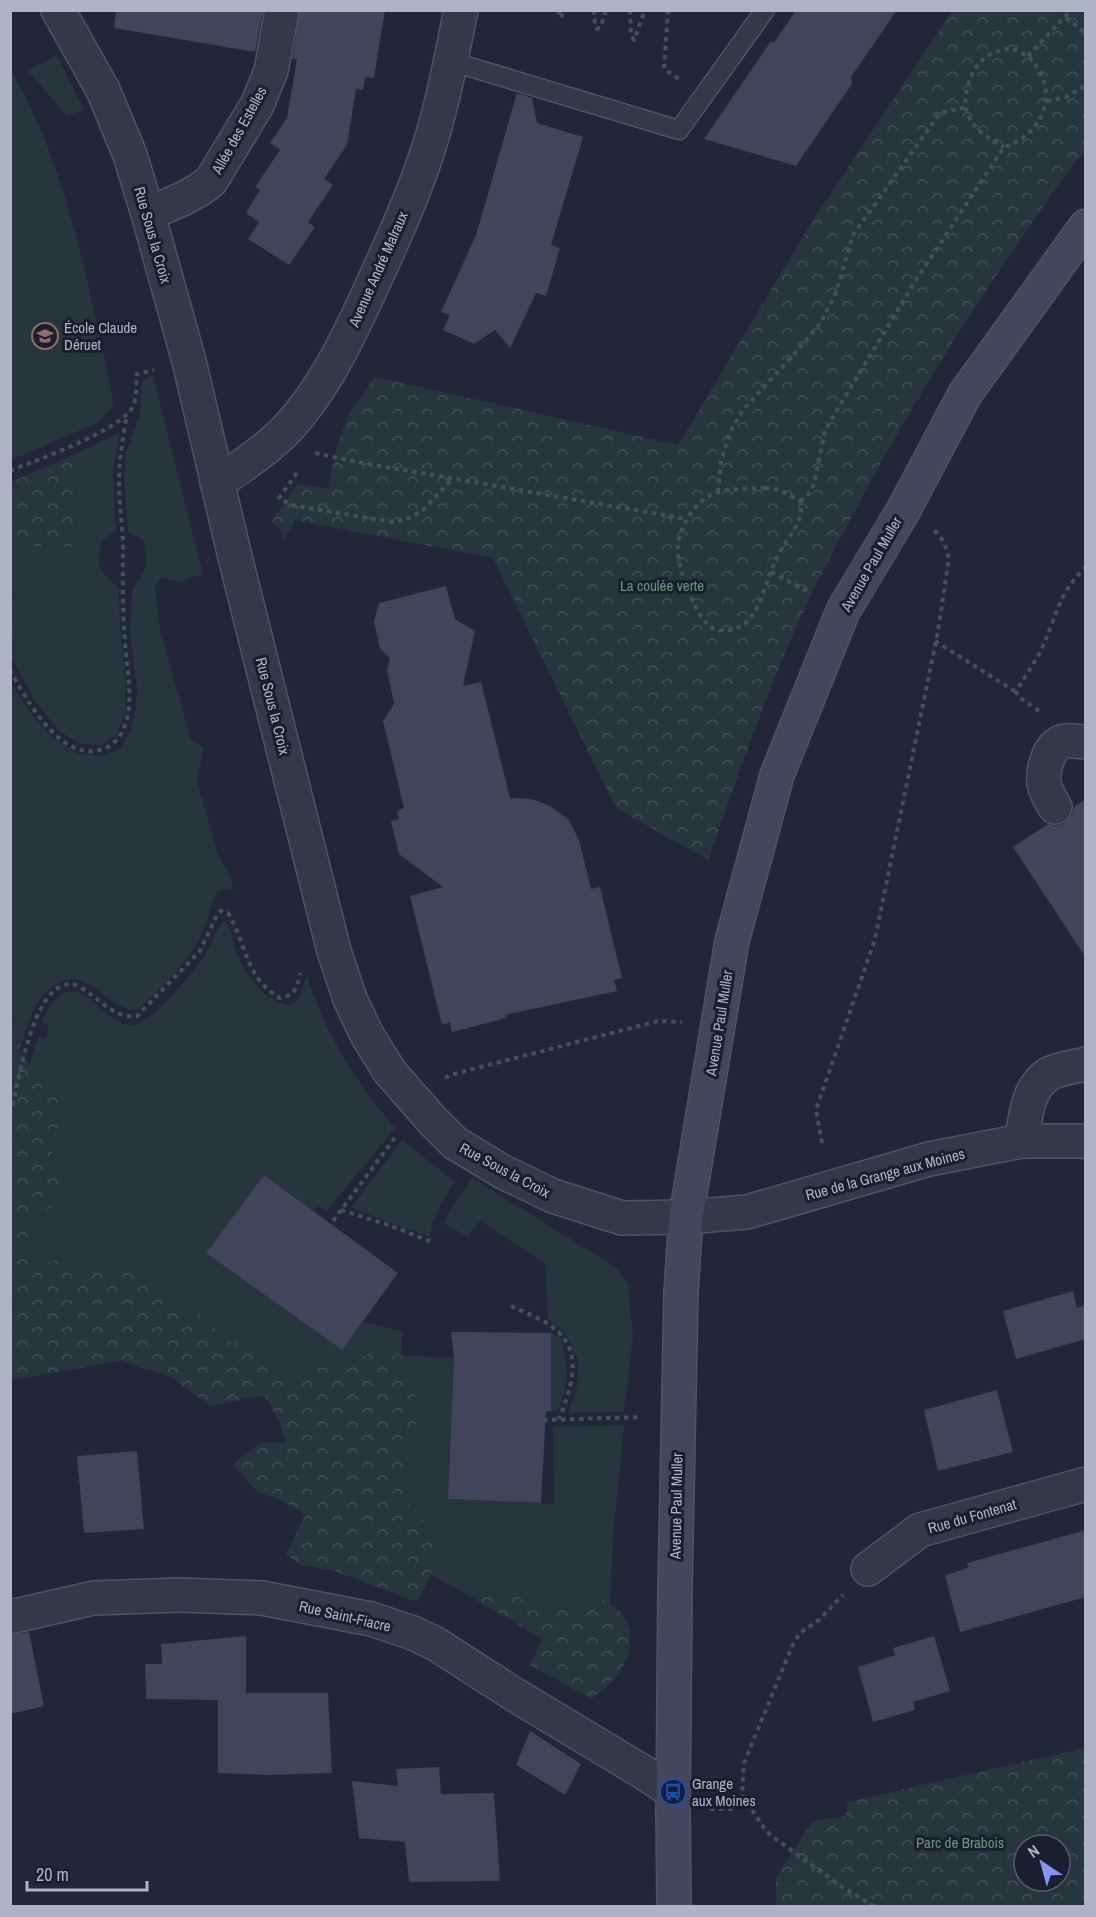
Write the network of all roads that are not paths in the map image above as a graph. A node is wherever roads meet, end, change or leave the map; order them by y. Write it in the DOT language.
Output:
graph roads {
  1 [pos="282,10"];
  2 [pos="461,10"];
  3 [pos="765,10"];
  4 [pos="72,15"];
  5 [pos="450,61"];
  6 [pos="148,214"];
  7 [pos="1086,226"];
  8 [pos="217,483"];
  9 [pos="1086,742"];
  10 [pos="1055,807"];
  11 [pos="1086,1064"];
  12 [pos="1086,1141"];
  13 [pos="1022,1142"];
  14 [pos="686,1217"];
  15 [pos="1086,1484"];
  16 [pos="868,1569"];
  17 [pos="10,1617"];
  18 [pos="673,1792"];
  19 [pos="674,1906"];
  1 -- 6 [label="street, Allée des Estelles"];
  2 -- 5 [label="street, Avenue André Malraux"];
  3 -- 5 [label="lane"];
  4 -- 6 [label="street, Rue Sous la Croix"];
  5 -- 8 [label="street, Avenue André Malraux"];
  6 -- 8 [label="street, Rue Sous la Croix"];
  7 -- 14 [label="main road, Avenue Paul Muller"];
  8 -- 14 [label="street, Rue Sous la Croix"];
  9 -- 10 [label="street"];
  11 -- 13 [label="street"];
  12 -- 13 [label="street, Rue de la Grange aux Moines"];
  13 -- 14 [label="street, Rue de la Grange aux Moines"];
  14 -- 18 [label="main road, Avenue Paul Muller"];
  15 -- 16 [label="street, Rue du Fontenat"];
  17 -- 18 [label="street, Rue Saint-Fiacre"];
  18 -- 19 [label="main road, Avenue Paul Muller"];
}
